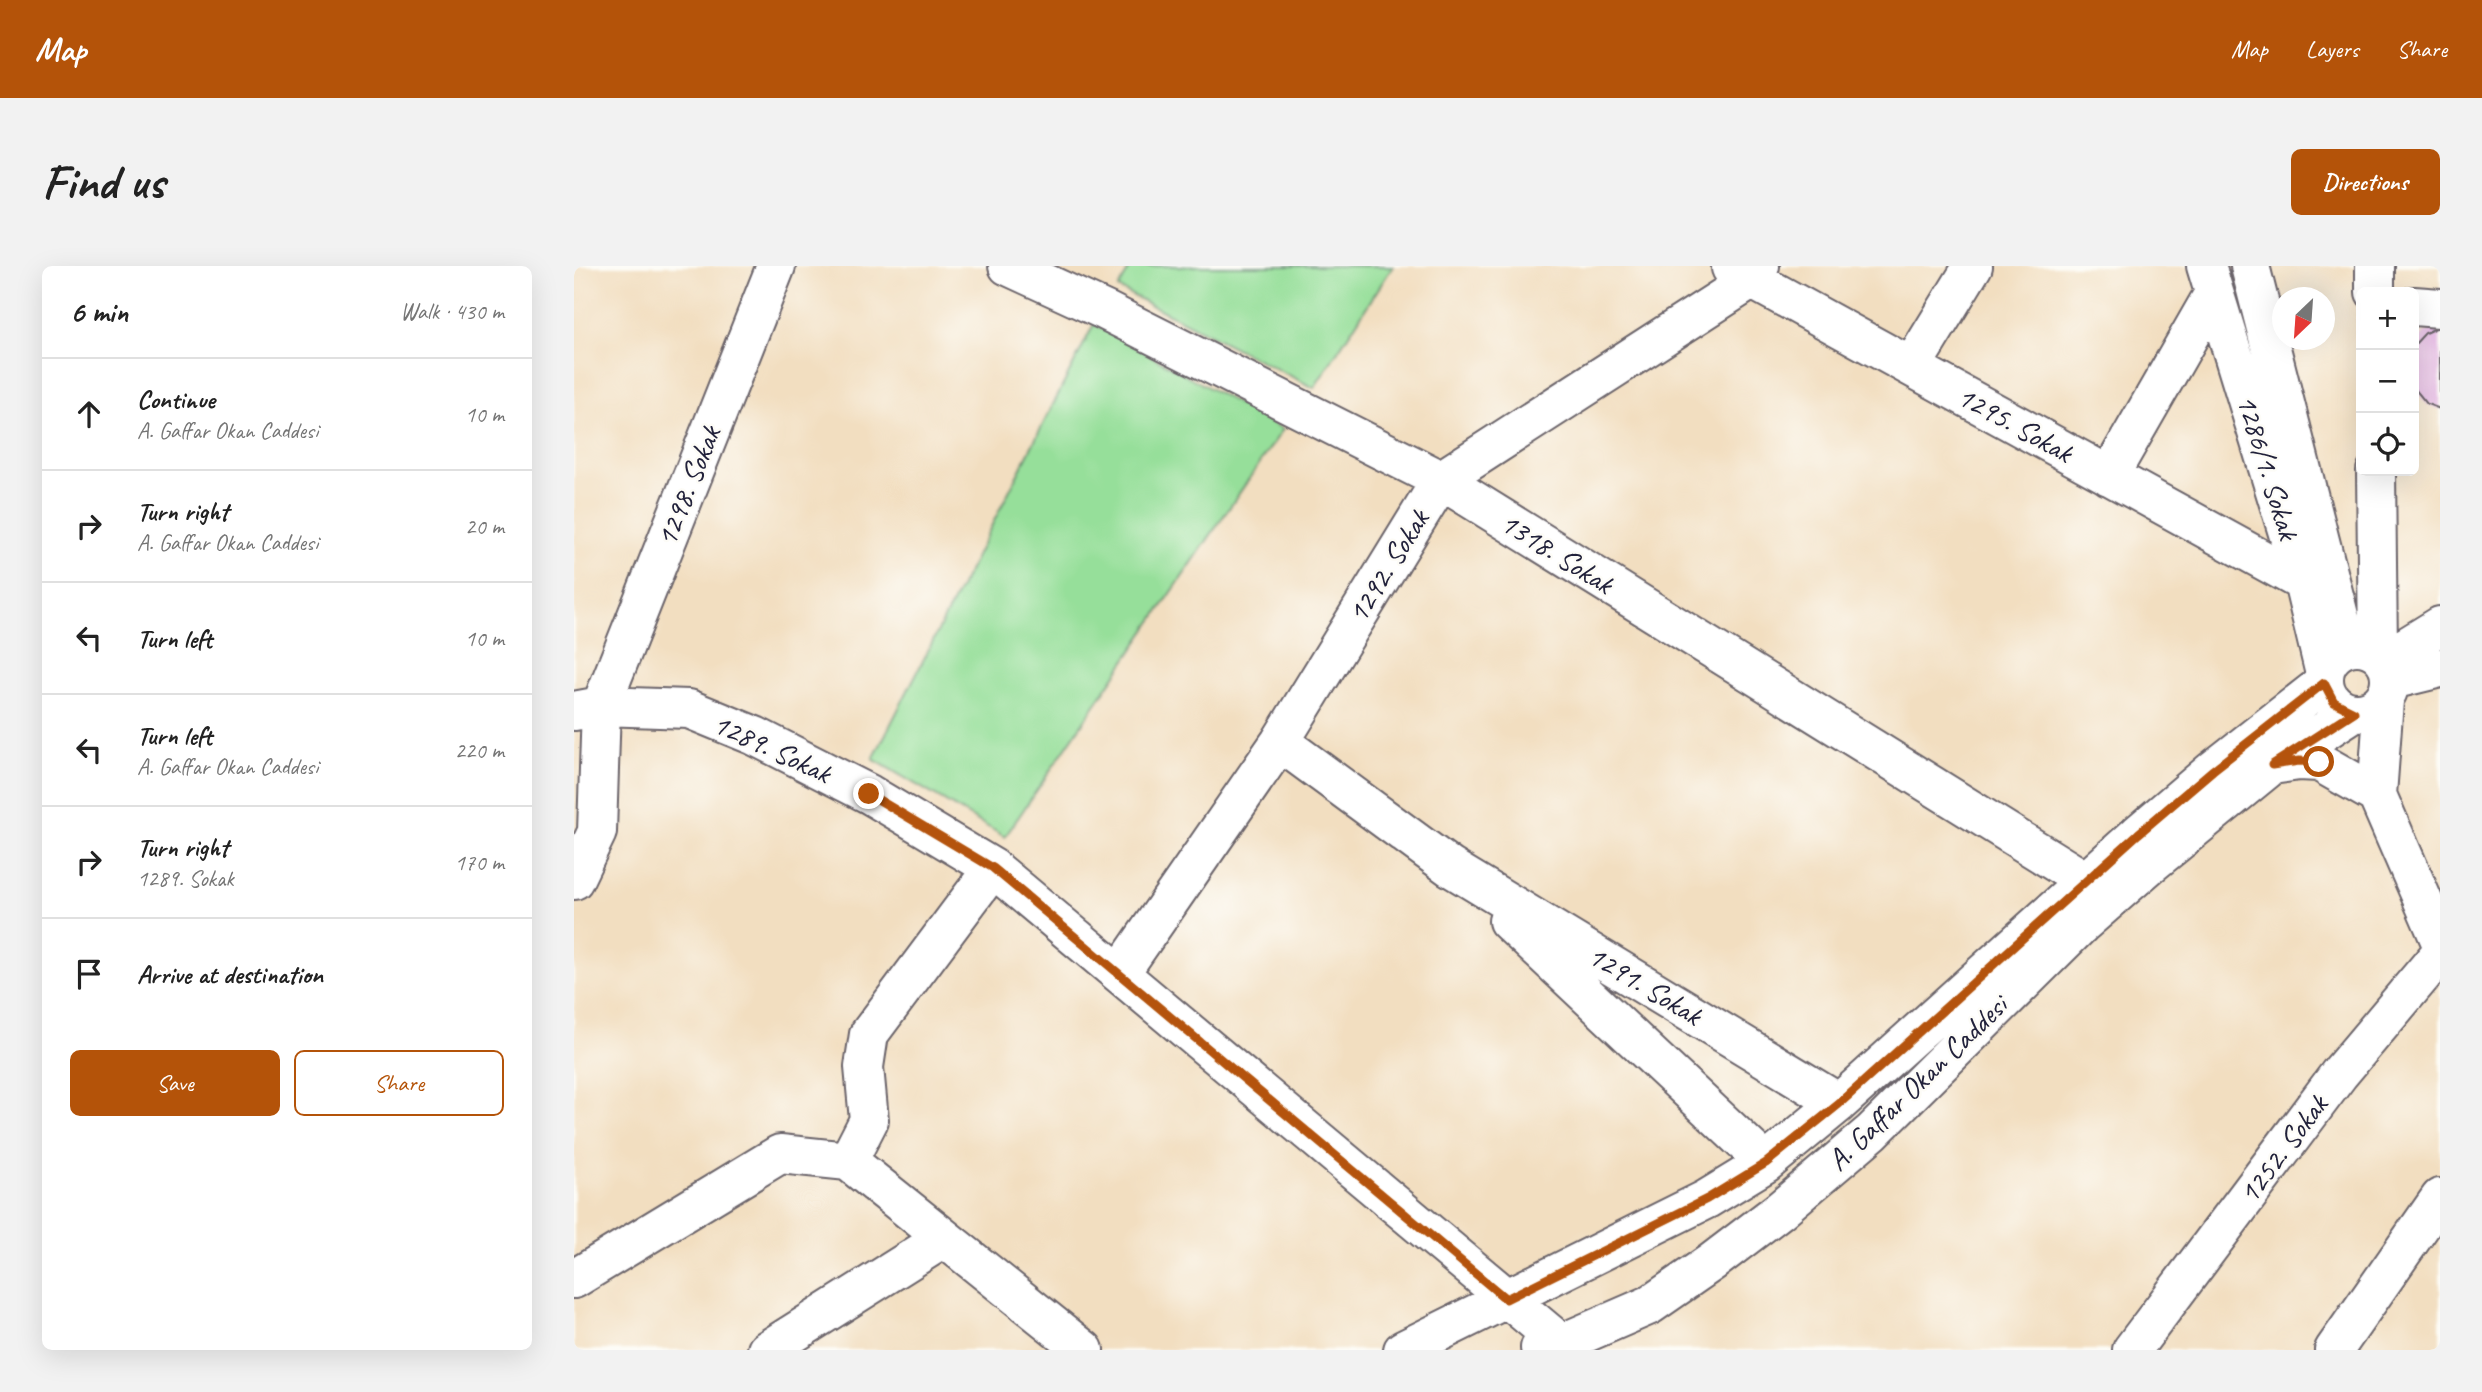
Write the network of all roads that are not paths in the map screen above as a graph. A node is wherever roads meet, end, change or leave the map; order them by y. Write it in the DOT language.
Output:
graph roads {
  1 [pos="776,266"];
  2 [pos="1008,266"];
  3 [pos="1973,266"];
  4 [pos="2250,266"];
  5 [pos="2375,266"];
  6 [pos="1747,270"];
  7 [pos="2210,279"];
  8 [pos="2375,287"];
  9 [pos="2419,306"];
  10 [pos="2440,308"];
  11 [pos="1912,366"];
  12 [pos="2109,476"];
  13 [pos="2376,476"];
  14 [pos="1441,480"];
  15 [pos="2303,582"];
  16 [pos="2440,626"];
  17 [pos="2440,668"];
  18 [pos="2361,675"];
  19 [pos="587,709"];
  20 [pos="1280,742"];
  21 [pos="2272,765"];
  22 [pos="2377,795"];
  23 [pos="1450,867"];
  24 [pos="993,868"];
  25 [pos="574,880"];
  26 [pos="2084,880"];
  27 [pos="2440,940"];
  28 [pos="2440,954"];
  29 [pos="1120,973"];
  30 [pos="1839,1104"];
  31 [pos="848,1161"];
  32 [pos="1766,1163"];
  33 [pos="2440,1198"];
  34 [pos="943,1238"];
  35 [pos="574,1279"];
  36 [pos="1506,1299"];
  37 [pos="1553,1348"];
  38 [pos="767,1350"];
  39 [pos="1084,1350"];
  40 [pos="1403,1350"];
  41 [pos="2132,1350"];
  42 [pos="2334,1350"];
  1 -- 19 [label="street, 1298. Sokak"];
  2 -- 14 [label="street, 1318. Sokak"];
  3 -- 11 [label="street"];
  4 -- 18 [label="street, 1286/1. Sokak"];
  5 -- 8 [label="street"];
  6 -- 11 [label="street, 1295. Sokak"];
  6 -- 14 [label="street, 1292. Sokak"];
  7 -- 12 [label="street"];
  7 -- 15 [label="street, 1286/1. Sokak"];
  9 -- 10 [label="street"];
  11 -- 12 [label="street, 1295. Sokak"];
  12 -- 15 [label="street, 1295. Sokak"];
  13 -- 18 [label="street"];
  14 -- 20 [label="street, 1292. Sokak"];
  14 -- 26 [label="street, 1318. Sokak"];
  15 -- 18 [label="street, 1286/1. Sokak"];
  16 -- 18 [label="street, A. Gaffar Okan Caddesi"];
  17 -- 18 [label="street, A. Gaffar Okan Caddesi"];
  18 -- 21 [label="street, A. Gaffar Okan Caddesi"];
  18 -- 22 [label="street"];
  18 -- 26 [label="street, A. Gaffar Okan Caddesi"];
  19 -- 24 [label="street, 1289. Sokak"];
  19 -- 25 [label="street, 1298. Sokak"];
  20 -- 23 [label="street, 1291. Sokak"];
  20 -- 29 [label="street, 1292. Sokak"];
  21 -- 22 [label="street"];
  21 -- 37 [label="street, A. Gaffar Okan Caddesi"];
  22 -- 27 [label="street"];
  23 -- 30 [label="street, 1291. Sokak"];
  23 -- 32 [label="street, 1291. Sokak"];
  24 -- 29 [label="street, 1289. Sokak"];
  24 -- 31 [label="street"];
  26 -- 30 [label="street, A. Gaffar Okan Caddesi"];
  28 -- 41 [label="street, 1252. Sokak"];
  29 -- 36 [label="street, 1289. Sokak"];
  30 -- 32 [label="street, A. Gaffar Okan Caddesi"];
  31 -- 34 [label="street"];
  31 -- 35 [label="street"];
  32 -- 36 [label="street, A. Gaffar Okan Caddesi"];
  33 -- 42 [label="street"];
  34 -- 38 [label="street"];
  34 -- 39 [label="street"];
  36 -- 37 [label="street, 1289. Sokak"];
  36 -- 40 [label="street, A. Gaffar Okan Caddesi"];
}
